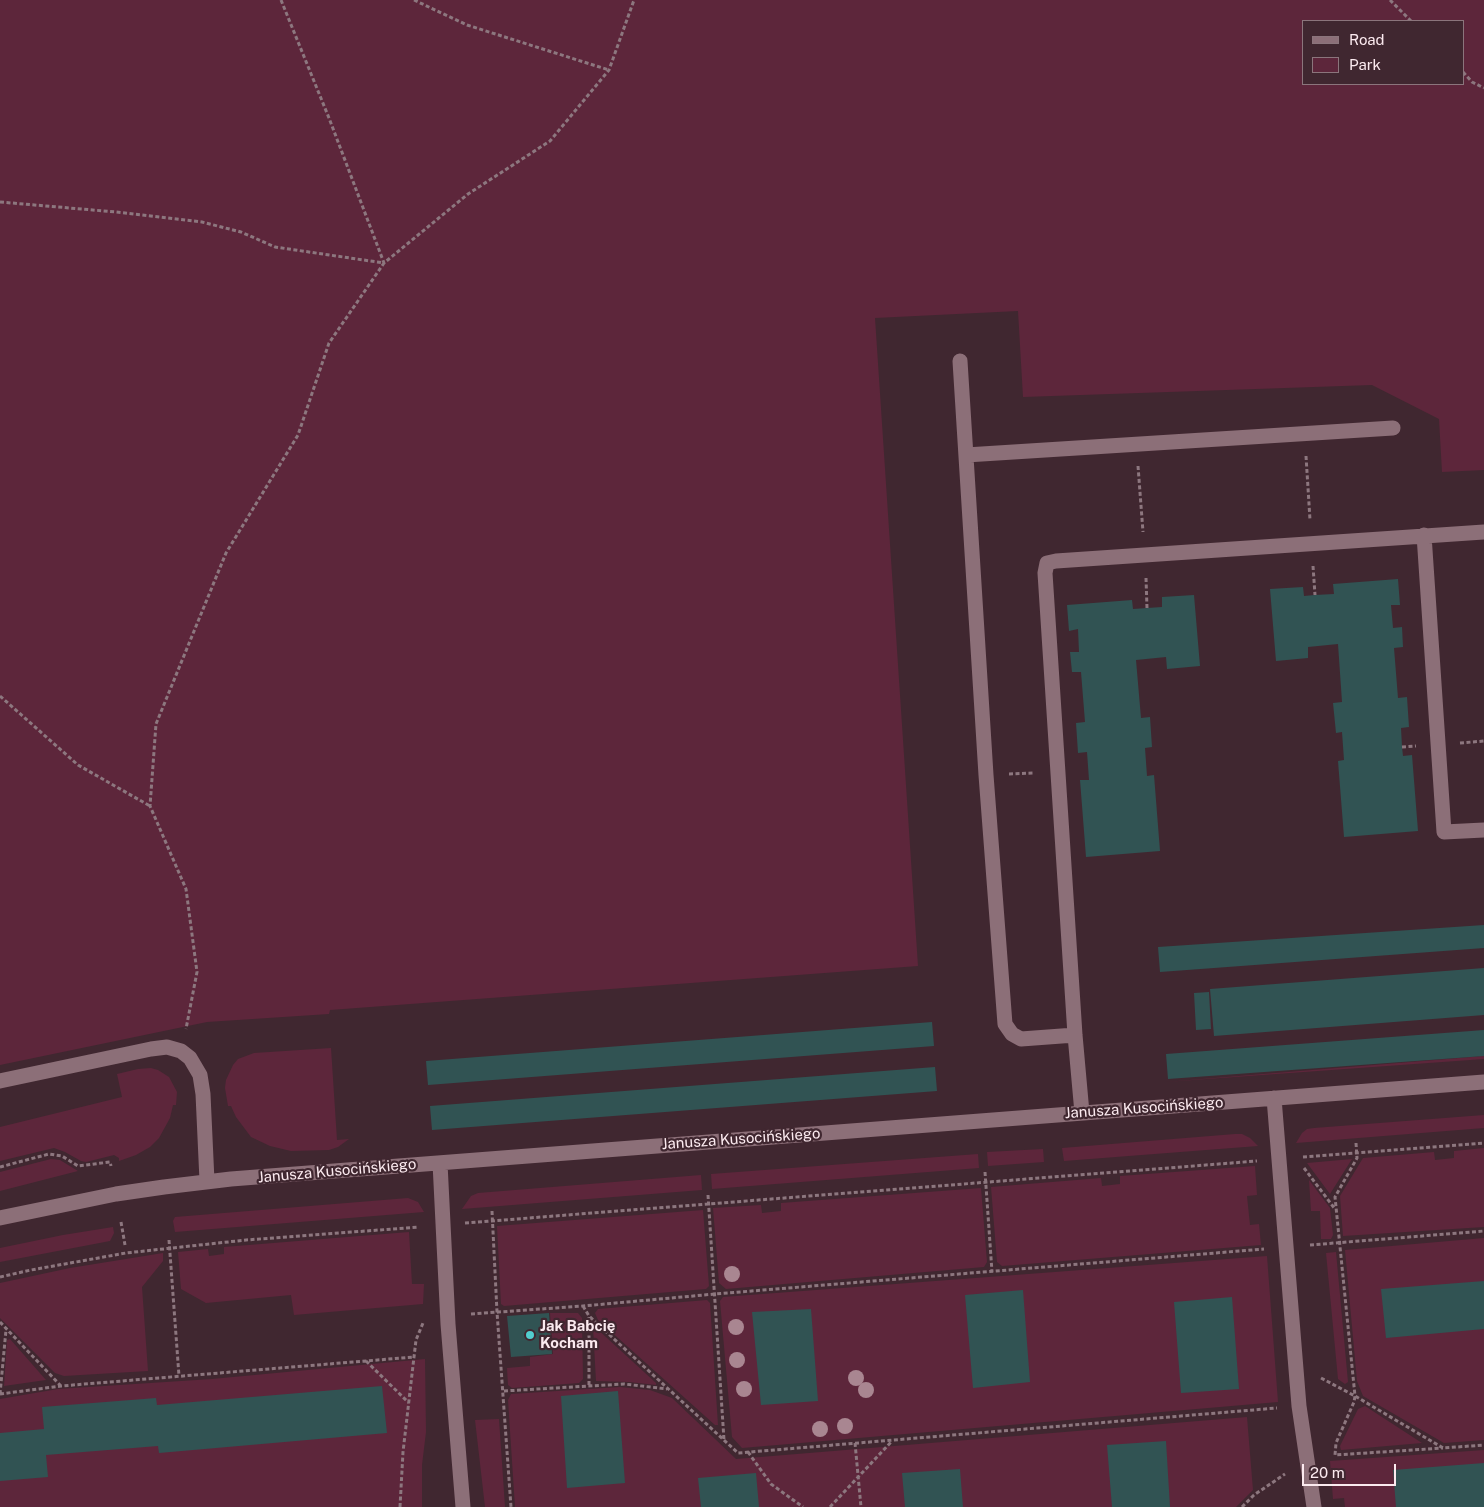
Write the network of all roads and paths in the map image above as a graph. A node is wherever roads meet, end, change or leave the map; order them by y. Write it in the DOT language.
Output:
graph roads {
  1 [pos="280,0"];
  2 [pos="414,0"];
  3 [pos="634,0"];
  4 [pos="1390,0"];
  5 [pos="1410,20"];
  6 [pos="609,70"];
  7 [pos="1464,73"];
  8 [pos="1484,88"];
  9 [pos="0,202"];
  10 [pos="384,263"];
  11 [pos="960,361"];
  12 [pos="1393,428"];
  13 [pos="1304,433"];
  14 [pos="1137,445"];
  15 [pos="966,455"];
  16 [pos="1484,532"];
  17 [pos="1424,536"];
  18 [pos="1312,543"];
  19 [pos="1144,555"];
  20 [pos="1315,595"];
  21 [pos="1148,608"];
  22 [pos="0,696"];
  23 [pos="150,806"];
  24 [pos="1484,830"];
  25 [pos="1075,1035"];
  26 [pos="181,1051"];
  27 [pos="0,1081"];
  28 [pos="1484,1082"];
  29 [pos="1274,1098"];
  30 [pos="1082,1113"];
  31 [pos="1356,1143"];
  32 [pos="1484,1143"];
  33 [pos="1357,1153"];
  34 [pos="1280,1159"];
  35 [pos="440,1163"];
  36 [pos="111,1166"];
  37 [pos="0,1167"];
  38 [pos="985,1172"];
  39 [pos="207,1181"];
  40 [pos="986,1182"];
  41 [pos="708,1195"];
  42 [pos="708,1204"];
  43 [pos="1336,1209"];
  44 [pos="492,1211"];
  45 [pos="0,1218"];
  46 [pos="492,1221"];
  47 [pos="121,1222"];
  48 [pos="443,1225"];
  49 [pos="1484,1231"];
  50 [pos="169,1240"];
  51 [pos="1339,1243"];
  52 [pos="125,1245"];
  53 [pos="1287,1246"];
  54 [pos="170,1248"];
  55 [pos="992,1272"];
  56 [pos="0,1277"];
  57 [pos="715,1294"];
  58 [pos="583,1306"];
  59 [pos="497,1312"];
  60 [pos="589,1316"];
  61 [pos="0,1322"];
  62 [pos="6,1329"];
  63 [pos="366,1361"];
  64 [pos="1296,1365"];
  65 [pos="179,1376"];
  66 [pos="589,1385"];
  67 [pos="60,1386"];
  68 [pos="667,1389"];
  69 [pos="504,1391"];
  70 [pos="0,1394"];
  71 [pos="1355,1396"];
  72 [pos="409,1403"];
  73 [pos="1299,1406"];
  74 [pos="892,1440"];
  75 [pos="724,1441"];
  76 [pos="855,1443"];
  77 [pos="1484,1445"];
  78 [pos="1443,1448"];
  79 [pos="748,1452"];
  80 [pos="858,1476"];
  81 [pos="400,1507"];
  82 [pos="463,1507"];
  83 [pos="511,1507"];
  84 [pos="803,1507"];
  85 [pos="830,1507"];
  86 [pos="861,1507"];
  87 [pos="1314,1507"];
  1 -- 10 [label="path"];
  2 -- 6 [label="path"];
  3 -- 6 [label="path"];
  4 -- 5 [label="path"];
  6 -- 10 [label="path"];
  7 -- 8 [label="path"];
  9 -- 10 [label="path"];
  10 -- 23 [label="path"];
  11 -- 15 [label="street"];
  12 -- 13 [label="street"];
  13 -- 14 [label="street"];
  13 -- 18 [label="path"];
  14 -- 15 [label="street"];
  14 -- 19 [label="path"];
  15 -- 25 [label="street"];
  16 -- 17 [label="street"];
  17 -- 18 [label="street"];
  17 -- 24 [label="street"];
  18 -- 19 [label="street"];
  18 -- 20 [label="path"];
  19 -- 21 [label="path"];
  19 -- 25 [label="street"];
  22 -- 23 [label="path"];
  23 -- 26 [label="path"];
  25 -- 30 [label="street"];
  26 -- 27 [label="street"];
  26 -- 39 [label="street"];
  28 -- 29 [label="street, Janusza Kusocińskiego"];
  29 -- 30 [label="street, Janusza Kusocińskiego"];
  29 -- 34 [label="street"];
  30 -- 35 [label="street, Janusza Kusocińskiego"];
  31 -- 33 [label="path"];
  32 -- 33 [label="path"];
  33 -- 43 [label="path"];
  33 -- 43 [label="path"];
  34 -- 40 [label="path"];
  34 -- 53 [label="street"];
  35 -- 39 [label="street, Janusza Kusocińskiego"];
  35 -- 48 [label="street"];
  36 -- 37 [label="path"];
  38 -- 40 [label="path"];
  39 -- 45 [label="street, Janusza Kusocińskiego"];
  40 -- 42 [label="path"];
  40 -- 55 [label="path"];
  41 -- 42 [label="path"];
  42 -- 46 [label="path"];
  42 -- 57 [label="path"];
  43 -- 51 [label="path"];
  44 -- 46 [label="path"];
  46 -- 48 [label="path"];
  46 -- 59 [label="path"];
  47 -- 52 [label="path"];
  48 -- 54 [label="path"];
  48 -- 82 [label="street"];
  49 -- 51 [label="path"];
  50 -- 54 [label="path"];
  51 -- 53 [label="path"];
  51 -- 71 [label="path"];
  53 -- 55 [label="path"];
  53 -- 64 [label="street"];
  54 -- 56 [label="path"];
  54 -- 65 [label="path"];
  55 -- 57 [label="path"];
  57 -- 58 [label="path"];
  57 -- 75 [label="path"];
  58 -- 59 [label="path"];
  58 -- 60 [label="path"];
  59 -- 69 [label="path"];
  60 -- 66 [label="path"];
  60 -- 68 [label="path"];
  61 -- 62 [label="path"];
  62 -- 67 [label="path"];
  62 -- 70 [label="path"];
  63 -- 65 [label="path"];
  63 -- 72 [label="path"];
  63 -- 72 [label="path"];
  64 -- 71 [label="path"];
  64 -- 73 [label="street"];
  65 -- 67 [label="path"];
  66 -- 68 [label="path"];
  66 -- 69 [label="path"];
  67 -- 70 [label="path"];
  68 -- 75 [label="path"];
  69 -- 83 [label="path"];
  71 -- 78 [label="path"];
  71 -- 78 [label="path"];
  72 -- 81 [label="path"];
  73 -- 74 [label="path"];
  73 -- 87 [label="street"];
  74 -- 76 [label="path"];
  74 -- 80 [label="path"];
  75 -- 79 [label="path"];
  76 -- 79 [label="path"];
  76 -- 80 [label="path"];
  77 -- 78 [label="path"];
  79 -- 84 [label="path"];
  80 -- 85 [label="path"];
  80 -- 86 [label="path"];
}
